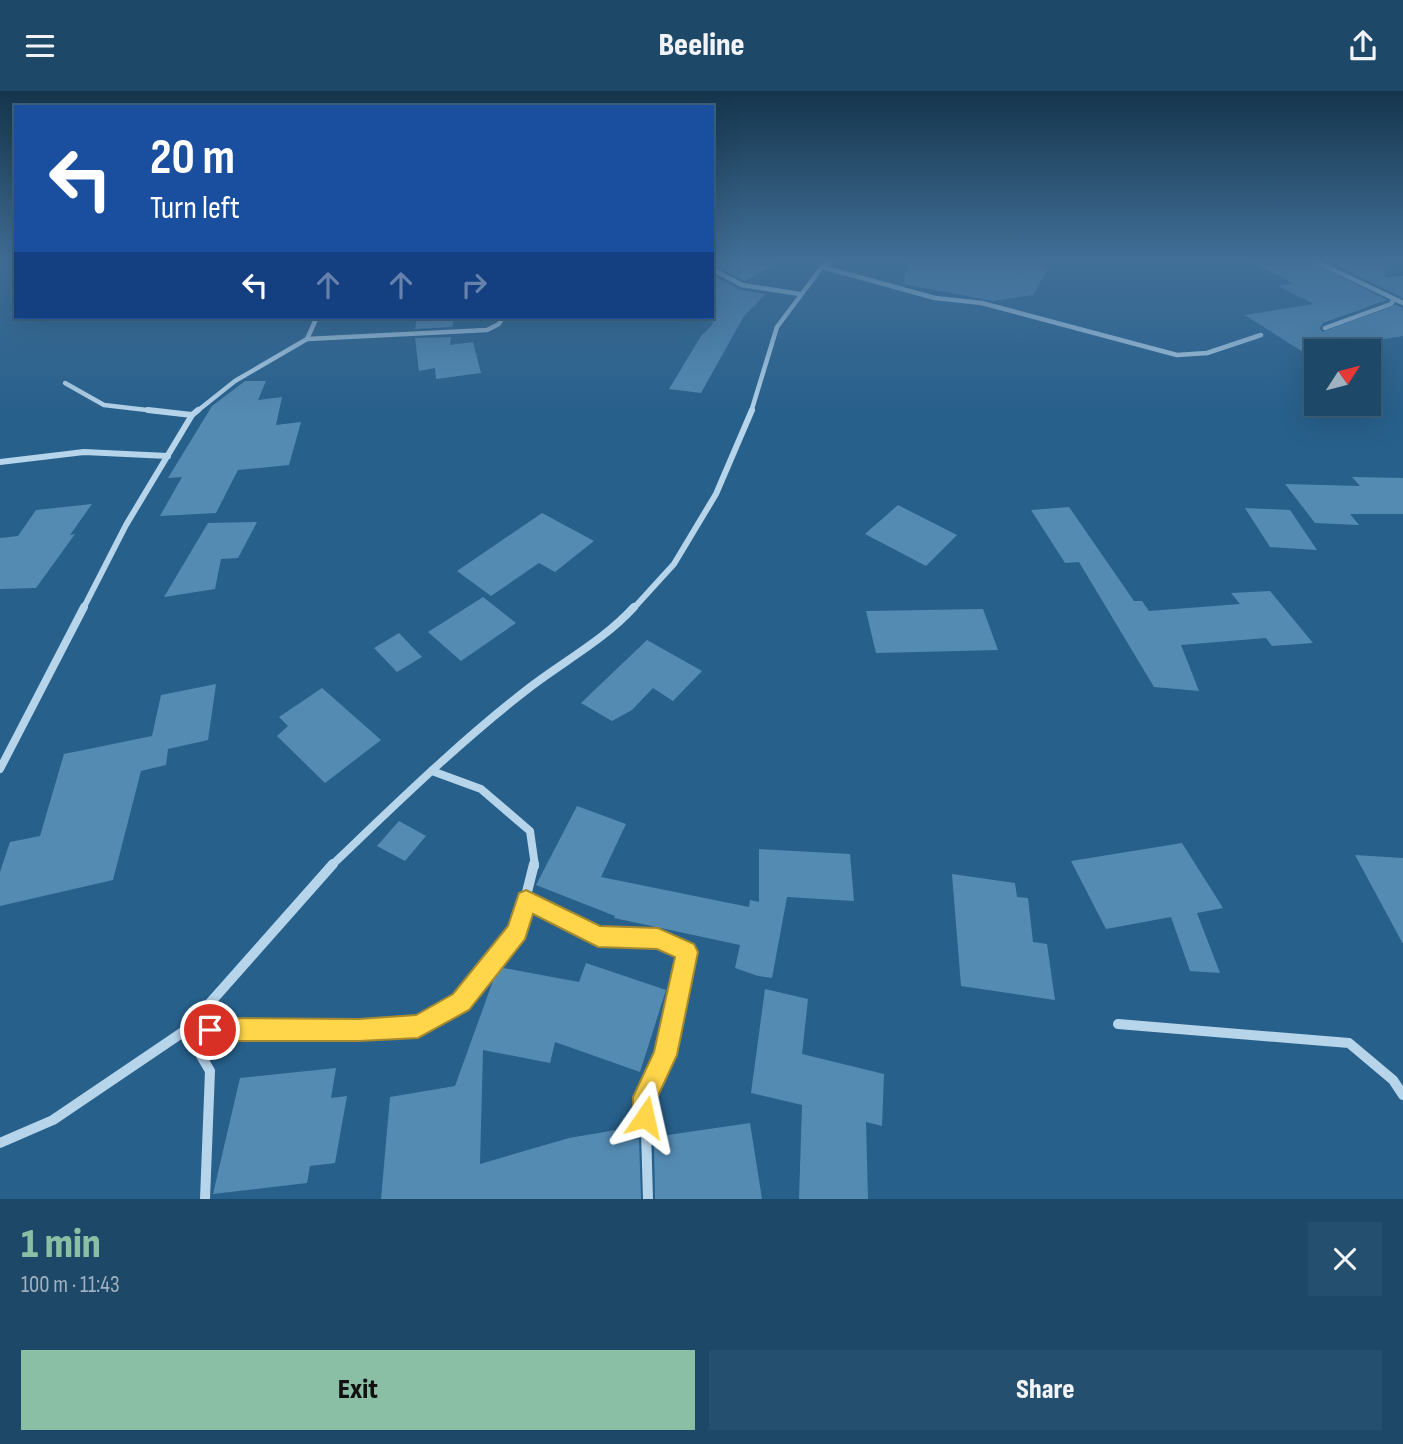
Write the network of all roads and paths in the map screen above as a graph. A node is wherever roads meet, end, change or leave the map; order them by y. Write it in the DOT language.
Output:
graph roads {
  1 [pos="788,311"];
  2 [pos="1011,311"];
  3 [pos="1373,311"];
  4 [pos="316,319"];
  5 [pos="502,319"];
  6 [pos="1325,328"];
  7 [pos="1261,335"];
  8 [pos="307,339"];
  9 [pos="65,383"];
  10 [pos="192,415"];
  11 [pos="167,456"];
  12 [pos="0,462"];
  13 [pos="0,769"];
  14 [pos="432,771"];
  15 [pos="526,900"];
  16 [pos="1118,1024"];
  17 [pos="186,1030"];
  18 [pos="1403,1095"];
  19 [pos="0,1143"];
  20 [pos="205,1199"];
  21 [pos="648,1199"];
  1 -- 14 [label="street"];
  2 -- 7 [label="street"];
  3 -- 6 [label="street"];
  4 -- 8 [label="street"];
  5 -- 8 [label="street"];
  8 -- 10 [label="street"];
  9 -- 10 [label="street"];
  10 -- 11 [label="street"];
  11 -- 12 [label="street"];
  11 -- 13 [label="street"];
  14 -- 15 [label="street"];
  14 -- 17 [label="street"];
  15 -- 17 [label="street"];
  15 -- 21 [label="street"];
  16 -- 18 [label="street"];
  17 -- 19 [label="street"];
  17 -- 20 [label="street"];
}
